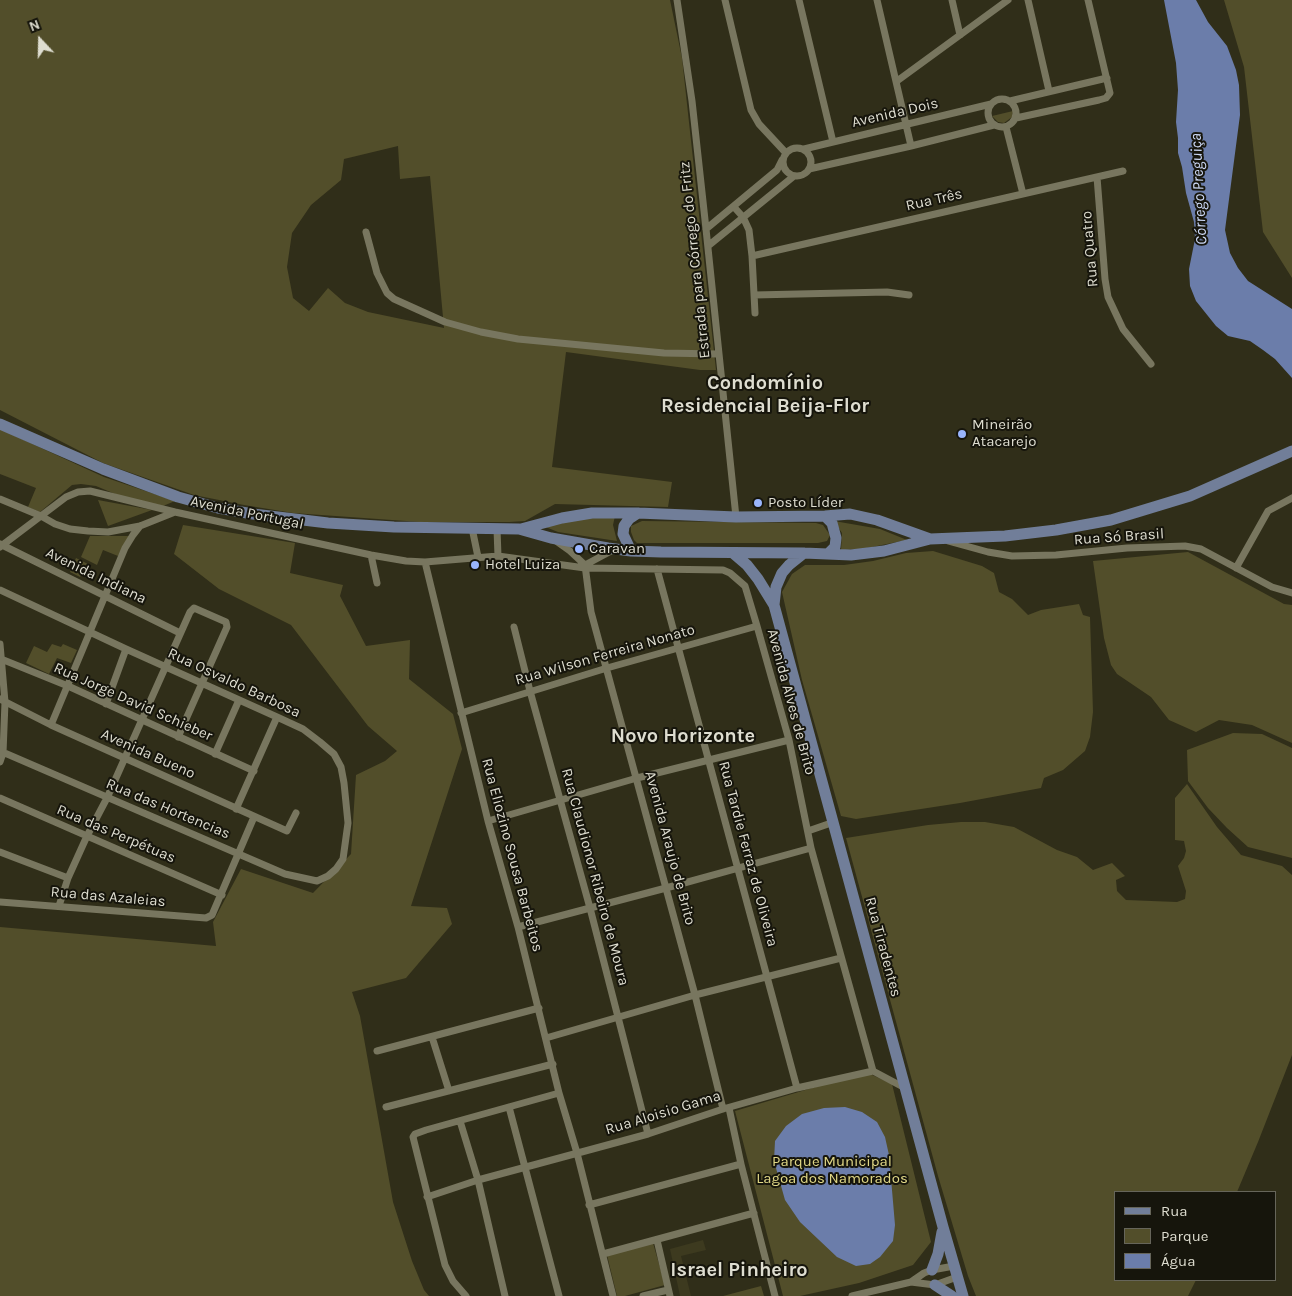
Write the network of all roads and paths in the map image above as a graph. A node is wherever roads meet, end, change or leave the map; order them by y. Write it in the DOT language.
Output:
graph roads {
  1 [pos="677,0"];
  2 [pos="724,0"];
  3 [pos="799,0"];
  4 [pos="877,0"];
  5 [pos="952,0"];
  6 [pos="1008,0"];
  7 [pos="1028,0"];
  8 [pos="1088,0"];
  9 [pos="960,35"];
  10 [pos="1106,78"];
  11 [pos="896,81"];
  12 [pos="1049,91"];
  13 [pos="1010,101"];
  14 [pos="991,104"];
  15 [pos="1016,118"];
  16 [pos="907,125"];
  17 [pos="994,125"];
  18 [pos="1006,127"];
  19 [pos="833,142"];
  20 [pos="911,146"];
  21 [pos="804,149"];
  22 [pos="784,156"];
  23 [pos="809,169"];
  24 [pos="1122,171"];
  25 [pos="794,176"];
  26 [pos="1097,177"];
  27 [pos="1023,194"];
  28 [pos="734,207"];
  29 [pos="743,217"];
  30 [pos="706,229"];
  31 [pos="366,232"];
  32 [pos="708,246"];
  33 [pos="752,256"];
  34 [pos="754,295"];
  35 [pos="909,295"];
  36 [pos="755,313"];
  37 [pos="718,354"];
  38 [pos="1152,364"];
  39 [pos="0,424"];
  40 [pos="1292,451"];
  41 [pos="1292,498"];
  42 [pos="0,499"];
  43 [pos="175,512"];
  44 [pos="638,513"];
  45 [pos="41,516"];
  46 [pos="825,516"];
  47 [pos="736,517"];
  48 [pos="140,526"];
  49 [pos="472,528"];
  50 [pos="497,529"];
  51 [pos="519,530"];
  52 [pos="551,538"];
  53 [pos="935,539"];
  54 [pos="1,545"];
  55 [pos="615,549"];
  56 [pos="631,552"];
  57 [pos="733,553"];
  58 [pos="804,553"];
  59 [pos="828,554"];
  60 [pos="371,555"];
  61 [pos="498,556"];
  62 [pos="478,557"];
  63 [pos="425,562"];
  64 [pos="585,566"];
  65 [pos="1236,568"];
  66 [pos="657,569"];
  67 [pos="377,582"];
  68 [pos="0,590"];
  69 [pos="1292,593"];
  70 [pos="106,596"];
  71 [pos="774,605"];
  72 [pos="757,626"];
  73 [pos="514,627"];
  74 [pos="90,632"];
  75 [pos="180,633"];
  76 [pos="0,644"];
  77 [pos="678,648"];
  78 [pos="126,649"];
  79 [pos="1,659"];
  80 [pos="165,666"];
  81 [pos="607,668"];
  82 [pos="203,683"];
  83 [pos="68,686"];
  84 [pos="530,691"];
  85 [pos="2,700"];
  86 [pos="239,700"];
  87 [pos="106,704"];
  88 [pos="461,713"];
  89 [pos="277,716"];
  90 [pos="141,721"];
  91 [pos="51,725"];
  92 [pos="178,738"];
  93 [pos="789,740"];
  94 [pos="2,752"];
  95 [pos="216,754"];
  96 [pos="124,758"];
  97 [pos="708,760"];
  98 [pos="0,762"];
  99 [pos="254,771"];
  100 [pos="637,778"];
  101 [pos="0,798"];
  102 [pos="107,798"];
  103 [pos="560,799"];
  104 [pos="236,809"];
  105 [pos="296,813"];
  106 [pos="254,817"];
  107 [pos="488,822"];
  108 [pos="834,822"];
  109 [pos="808,831"];
  110 [pos="87,836"];
  111 [pos="811,848"];
  112 [pos="0,852"];
  113 [pos="239,854"];
  114 [pos="739,868"];
  115 [pos="328,876"];
  116 [pos="68,878"];
  117 [pos="666,888"];
  118 [pos="222,895"];
  119 [pos="0,902"];
  120 [pos="59,906"];
  121 [pos="590,908"];
  122 [pos="518,927"];
  123 [pos="841,958"];
  124 [pos="768,978"];
  125 [pos="695,995"];
  126 [pos="538,1008"];
  127 [pos="617,1017"];
  128 [pos="432,1037"];
  129 [pos="546,1038"];
  130 [pos="377,1051"];
  131 [pos="553,1064"];
  132 [pos="873,1071"];
  133 [pos="797,1088"];
  134 [pos="905,1088"];
  135 [pos="449,1091"];
  136 [pos="560,1093"];
  137 [pos="386,1107"];
  138 [pos="509,1107"];
  139 [pos="726,1108"];
  140 [pos="460,1121"];
  141 [pos="648,1134"];
  142 [pos="577,1153"];
  143 [pos="741,1164"];
  144 [pos="525,1167"];
  145 [pos="478,1180"];
  146 [pos="427,1197"];
  147 [pos="589,1205"];
  148 [pos="754,1213"];
  149 [pos="943,1227"];
  150 [pos="657,1240"];
  151 [pos="602,1254"];
  152 [pos="932,1270"];
  153 [pos="955,1271"];
  154 [pos="911,1282"];
  155 [pos="935,1285"];
  156 [pos="669,1293"];
  157 [pos="877,1293"];
  158 [pos="466,1296"];
  159 [pos="505,1296"];
  160 [pos="559,1296"];
  161 [pos="613,1296"];
  162 [pos="643,1296"];
  163 [pos="775,1296"];
  164 [pos="852,1296"];
  165 [pos="952,1296"];
  166 [pos="964,1296"];
  1 -- 30 [label="street, Estrada para Córrego do Fritz"];
  2 -- 22 [label="street"];
  3 -- 19 [label="street"];
  4 -- 11 [label="street"];
  5 -- 9 [label="street"];
  6 -- 9 [label="street"];
  7 -- 12 [label="street"];
  8 -- 10 [label="street"];
  9 -- 11 [label="street"];
  10 -- 12 [label="street, Avenida Dois"];
  10 -- 15 [label="street"];
  11 -- 16 [label="street"];
  12 -- 13 [label="street, Avenida Dois"];
  13 -- 14 [label="street, Avenida Dois"];
  13 -- 15 [label="street"];
  14 -- 16 [label="street, Avenida Dois"];
  14 -- 17 [label="street"];
  15 -- 18 [label="street"];
  16 -- 19 [label="street, Avenida Dois"];
  16 -- 20 [label="street"];
  17 -- 18 [label="street"];
  17 -- 20 [label="street"];
  18 -- 27 [label="street"];
  19 -- 21 [label="street, Avenida Dois"];
  20 -- 23 [label="street"];
  21 -- 22 [label="street, Avenida Dois"];
  21 -- 23 [label="street"];
  22 -- 25 [label="street"];
  22 -- 28 [label="street"];
  23 -- 25 [label="street"];
  24 -- 26 [label="street, Rua Três"];
  25 -- 29 [label="street"];
  26 -- 27 [label="street, Rua Três"];
  26 -- 38 [label="street, Rua Quatro"];
  27 -- 33 [label="street, Rua Três"];
  28 -- 29 [label="street"];
  28 -- 30 [label="street"];
  29 -- 32 [label="street"];
  29 -- 33 [label="street"];
  30 -- 32 [label="street, Estrada para Córrego do Fritz"];
  31 -- 37 [label="street"];
  32 -- 37 [label="street, Estrada para Córrego do Fritz"];
  33 -- 34 [label="street"];
  34 -- 35 [label="street"];
  34 -- 36 [label="street"];
  37 -- 47 [label="street, Estrada para Córrego do Fritz"];
  39 -- 49 [label="main road"];
  40 -- 53 [label="main road"];
  41 -- 65 [label="street"];
  42 -- 45 [label="street"];
  43 -- 45 [label="street, Avenida Portugal"];
  43 -- 48 [label="street"];
  43 -- 60 [label="street, Avenida Portugal"];
  44 -- 47 [label="main road"];
  44 -- 51 [label="main road"];
  44 -- 56 [label="main road"];
  45 -- 48 [label="street"];
  45 -- 54 [label="street"];
  46 -- 47 [label="main road"];
  46 -- 53 [label="main road"];
  46 -- 59 [label="main road"];
  48 -- 70 [label="street"];
  49 -- 50 [label="main road"];
  49 -- 62 [label="street"];
  50 -- 51 [label="main road"];
  50 -- 61 [label="street"];
  51 -- 52 [label="main road"];
  52 -- 55 [label="main road"];
  52 -- 64 [label="street"];
  53 -- 59 [label="main road"];
  53 -- 65 [label="street, Rua Só Brasil"];
  54 -- 70 [label="street, Avenida Indiana"];
  55 -- 56 [label="main road"];
  55 -- 64 [label="street"];
  56 -- 57 [label="main road"];
  57 -- 58 [label="main road"];
  57 -- 71 [label="main road, Rua Tiradentes"];
  58 -- 59 [label="main road"];
  58 -- 71 [label="main road, Rua Tiradentes"];
  60 -- 63 [label="street, Avenida Portugal"];
  60 -- 67 [label="street"];
  61 -- 62 [label="street, Avenida Alves de Brito"];
  61 -- 64 [label="street, Avenida Alves de Brito"];
  62 -- 63 [label="street, Avenida Alves de Brito"];
  63 -- 88 [label="street, Rua Eliozino Sousa Barbeitos"];
  64 -- 66 [label="street, Avenida Alves de Brito"];
  64 -- 81 [label="street, Avenida Araujo de Brito"];
  65 -- 69 [label="street, Rua Só Brasil"];
  66 -- 72 [label="street, Avenida Alves de Brito"];
  66 -- 77 [label="street, Rua Tardie Ferraz de Oliveira"];
  68 -- 74 [label="street, Rua Osvaldo Barbosa"];
  70 -- 74 [label="street"];
  70 -- 75 [label="street, Avenida Indiana"];
  71 -- 108 [label="main road, Rua Tiradentes"];
  72 -- 77 [label="street, Rua Wilson Ferreira Nonato"];
  72 -- 93 [label="street, Avenida Alves de Brito"];
  73 -- 84 [label="street, Rua Claudionor Ribeiro de Moura"];
  74 -- 78 [label="street, Rua Osvaldo Barbosa"];
  74 -- 83 [label="street"];
  75 -- 80 [label="street"];
  75 -- 82 [label="street"];
  76 -- 79 [label="street"];
  77 -- 81 [label="street, Rua Wilson Ferreira Nonato"];
  77 -- 97 [label="street, Rua Tardie Ferraz de Oliveira"];
  78 -- 80 [label="street, Rua Osvaldo Barbosa"];
  78 -- 87 [label="street"];
  79 -- 83 [label="street, Rua Jorge David Schieber"];
  79 -- 85 [label="street"];
  80 -- 82 [label="street, Rua Osvaldo Barbosa"];
  80 -- 90 [label="street"];
  81 -- 84 [label="street, Rua Wilson Ferreira Nonato"];
  81 -- 100 [label="street, Avenida Araujo de Brito"];
  82 -- 86 [label="street, Rua Osvaldo Barbosa"];
  82 -- 92 [label="street"];
  83 -- 87 [label="street, Rua Jorge David Schieber"];
  83 -- 91 [label="street"];
  84 -- 88 [label="street, Rua Wilson Ferreira Nonato"];
  84 -- 103 [label="street, Rua Claudionor Ribeiro de Moura"];
  85 -- 91 [label="street, Avenida Bueno"];
  85 -- 94 [label="street"];
  86 -- 89 [label="street, Rua Osvaldo Barbosa"];
  86 -- 95 [label="street"];
  87 -- 90 [label="street, Rua Jorge David Schieber"];
  88 -- 107 [label="street, Rua Eliozino Sousa Barbeitos"];
  89 -- 99 [label="street"];
  89 -- 115 [label="street, Rua Osvaldo Barbosa"];
  90 -- 92 [label="street, Rua Jorge David Schieber"];
  90 -- 96 [label="street"];
  91 -- 96 [label="street, Avenida Bueno"];
  92 -- 95 [label="street, Rua Jorge David Schieber"];
  93 -- 97 [label="street"];
  93 -- 109 [label="street, Avenida Alves de Brito"];
  94 -- 98 [label="street"];
  94 -- 102 [label="street, Rua das Hortencias"];
  95 -- 99 [label="street, Rua Jorge David Schieber"];
  96 -- 102 [label="street"];
  96 -- 104 [label="street, Avenida Bueno"];
  97 -- 100 [label="street"];
  97 -- 114 [label="street, Rua Tardie Ferraz de Oliveira"];
  99 -- 104 [label="street"];
  100 -- 103 [label="street"];
  100 -- 117 [label="street, Avenida Araujo de Brito"];
  101 -- 110 [label="street, Rua das Perpétuas"];
  102 -- 110 [label="street"];
  102 -- 113 [label="street, Rua das Hortencias"];
  103 -- 107 [label="street"];
  103 -- 121 [label="street, Rua Claudionor Ribeiro de Moura"];
  104 -- 106 [label="street, Avenida Bueno"];
  105 -- 106 [label="street, Avenida Bueno"];
  106 -- 113 [label="street"];
  107 -- 122 [label="street, Rua Eliozino Sousa Barbeitos"];
  108 -- 109 [label="street"];
  108 -- 134 [label="main road, Rua Tiradentes"];
  109 -- 111 [label="street, Avenida Alves de Brito"];
  110 -- 116 [label="street"];
  110 -- 118 [label="street, Rua das Perpétuas"];
  111 -- 114 [label="street"];
  111 -- 123 [label="street, Avenida Alves de Brito"];
  112 -- 116 [label="street"];
  113 -- 115 [label="street, Rua das Hortencias"];
  113 -- 118 [label="street"];
  114 -- 117 [label="street"];
  114 -- 124 [label="street, Rua Tardie Ferraz de Oliveira"];
  116 -- 120 [label="street"];
  117 -- 121 [label="street"];
  117 -- 125 [label="street, Avenida Araujo de Brito"];
  118 -- 120 [label="street, Rua das Azaleias"];
  119 -- 120 [label="street, Rua das Azaleias"];
  121 -- 122 [label="street"];
  121 -- 127 [label="street, Rua Claudionor Ribeiro de Moura"];
  122 -- 126 [label="street, Rua Eliozino Sousa Barbeitos"];
  123 -- 124 [label="street"];
  123 -- 132 [label="street, Avenida Alves de Brito"];
  124 -- 125 [label="street"];
  124 -- 133 [label="street, Rua Tardie Ferraz de Oliveira"];
  125 -- 127 [label="street"];
  125 -- 139 [label="street, Avenida Araujo de Brito"];
  126 -- 128 [label="street"];
  126 -- 129 [label="street, Rua Eliozino Sousa Barbeitos"];
  127 -- 129 [label="street"];
  127 -- 141 [label="street, Rua Claudionor Ribeiro de Moura"];
  128 -- 130 [label="street"];
  128 -- 135 [label="street"];
  129 -- 131 [label="street, Rua Eliozino Sousa Barbeitos"];
  131 -- 135 [label="street"];
  131 -- 136 [label="street, Rua Eliozino Sousa Barbeitos"];
  132 -- 133 [label="street, Rua Aloisio Gama"];
  132 -- 134 [label="street"];
  133 -- 139 [label="street, Rua Aloisio Gama"];
  134 -- 149 [label="main road, Rua Tiradentes"];
  135 -- 137 [label="street"];
  136 -- 138 [label="street"];
  136 -- 142 [label="street, Rua Eliozino Sousa Barbeitos"];
  138 -- 140 [label="street"];
  138 -- 144 [label="street"];
  139 -- 141 [label="street, Rua Aloisio Gama"];
  139 -- 143 [label="street, Avenida Araujo de Brito"];
  140 -- 145 [label="street"];
  140 -- 146 [label="street"];
  141 -- 142 [label="street, Rua Aloisio Gama"];
  142 -- 144 [label="street, Rua Aloisio Gama"];
  142 -- 147 [label="street, Rua Eliozino Sousa Barbeitos"];
  143 -- 147 [label="street"];
  143 -- 148 [label="street, Avenida Araujo de Brito"];
  144 -- 145 [label="street, Rua Aloisio Gama"];
  144 -- 160 [label="street"];
  145 -- 146 [label="street, Rua Aloisio Gama"];
  145 -- 159 [label="street"];
  146 -- 158 [label="street"];
  147 -- 151 [label="street, Rua Eliozino Sousa Barbeitos"];
  148 -- 150 [label="street"];
  148 -- 163 [label="street, Avenida Araujo de Brito"];
  149 -- 152 [label="main road"];
  149 -- 153 [label="main road, Rua Tiradentes"];
  150 -- 151 [label="street"];
  150 -- 156 [label="street"];
  151 -- 161 [label="street, Rua Eliozino Sousa Barbeitos"];
  152 -- 153 [label="street"];
  152 -- 154 [label="street"];
  153 -- 155 [label="street"];
  153 -- 166 [label="main road, Rua Tiradentes"];
  154 -- 155 [label="street"];
  154 -- 157 [label="street"];
  155 -- 165 [label="main road"];
  156 -- 162 [label="street"];
  157 -- 164 [label="street"];
}
